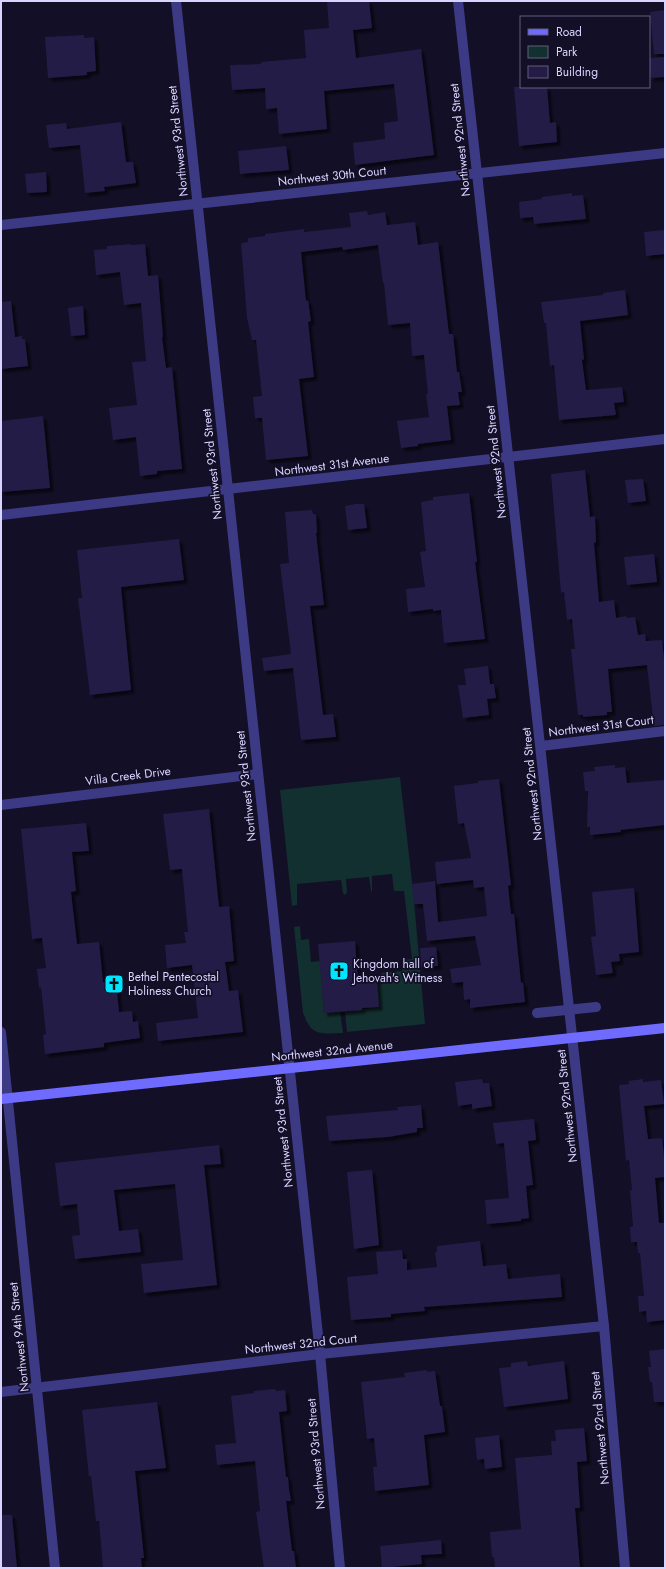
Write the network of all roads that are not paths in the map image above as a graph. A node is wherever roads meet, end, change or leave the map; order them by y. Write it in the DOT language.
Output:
graph roads {
  1 [pos="176,1"];
  2 [pos="458,1"];
  3 [pos="665,153"];
  4 [pos="477,174"];
  5 [pos="197,203"];
  6 [pos="1,225"];
  7 [pos="665,440"];
  8 [pos="508,457"];
  9 [pos="228,490"];
  10 [pos="1,515"];
  11 [pos="665,731"];
  12 [pos="541,746"];
  13 [pos="258,774"];
  14 [pos="1,804"];
  15 [pos="596,1007"];
  16 [pos="570,1010"];
  17 [pos="536,1013"];
  18 [pos="665,1028"];
  19 [pos="1,1032"];
  20 [pos="573,1038"];
  21 [pos="289,1068"];
  22 [pos="4,1099"];
  23 [pos="604,1326"];
  24 [pos="320,1354"];
  25 [pos="37,1388"];
  26 [pos="1,1392"];
  27 [pos="627,1567"];
  28 [pos="55,1568"];
  29 [pos="340,1568"];
  1 -- 5 [label="street, Northwest 93rd Street"];
  2 -- 4 [label="street, Northwest 92nd Street"];
  3 -- 4 [label="street, Northwest 30th Court"];
  4 -- 5 [label="street, Northwest 30th Court"];
  4 -- 8 [label="street, Northwest 92nd Street"];
  5 -- 6 [label="street, Northwest 30th Court"];
  5 -- 9 [label="street, Northwest 93rd Street"];
  7 -- 8 [label="street, Northwest 31st Avenue"];
  8 -- 9 [label="street, Northwest 31st Avenue"];
  8 -- 12 [label="street, Northwest 92nd Street"];
  9 -- 10 [label="street, Northwest 31st Avenue"];
  9 -- 13 [label="street, Northwest 93rd Street"];
  11 -- 12 [label="street, Northwest 31st Court"];
  12 -- 16 [label="street, Northwest 92nd Street"];
  13 -- 14 [label="street, Villa Creek Drive"];
  13 -- 21 [label="street, Northwest 93rd Street"];
  15 -- 16 [label="street"];
  16 -- 17 [label="street"];
  16 -- 20 [label="street, Northwest 92nd Street"];
  18 -- 20 [label="main road, Northwest 32nd Avenue"];
  19 -- 22 [label="street, Northwest 94th Street"];
  20 -- 21 [label="main road, Northwest 32nd Avenue"];
  20 -- 23 [label="street, Northwest 92nd Street"];
  21 -- 22 [label="main road, Northwest 32nd Avenue"];
  21 -- 24 [label="street, Northwest 93rd Street"];
  22 -- 25 [label="street, Northwest 94th Street"];
  23 -- 24 [label="street, Northwest 32nd Court"];
  23 -- 27 [label="street, Northwest 92nd Street"];
  24 -- 25 [label="street, Northwest 32nd Court"];
  24 -- 29 [label="street, Northwest 93rd Street"];
  25 -- 26 [label="street, Northwest 32nd Court"];
  25 -- 28 [label="street, Northwest 94th Street"];
}
